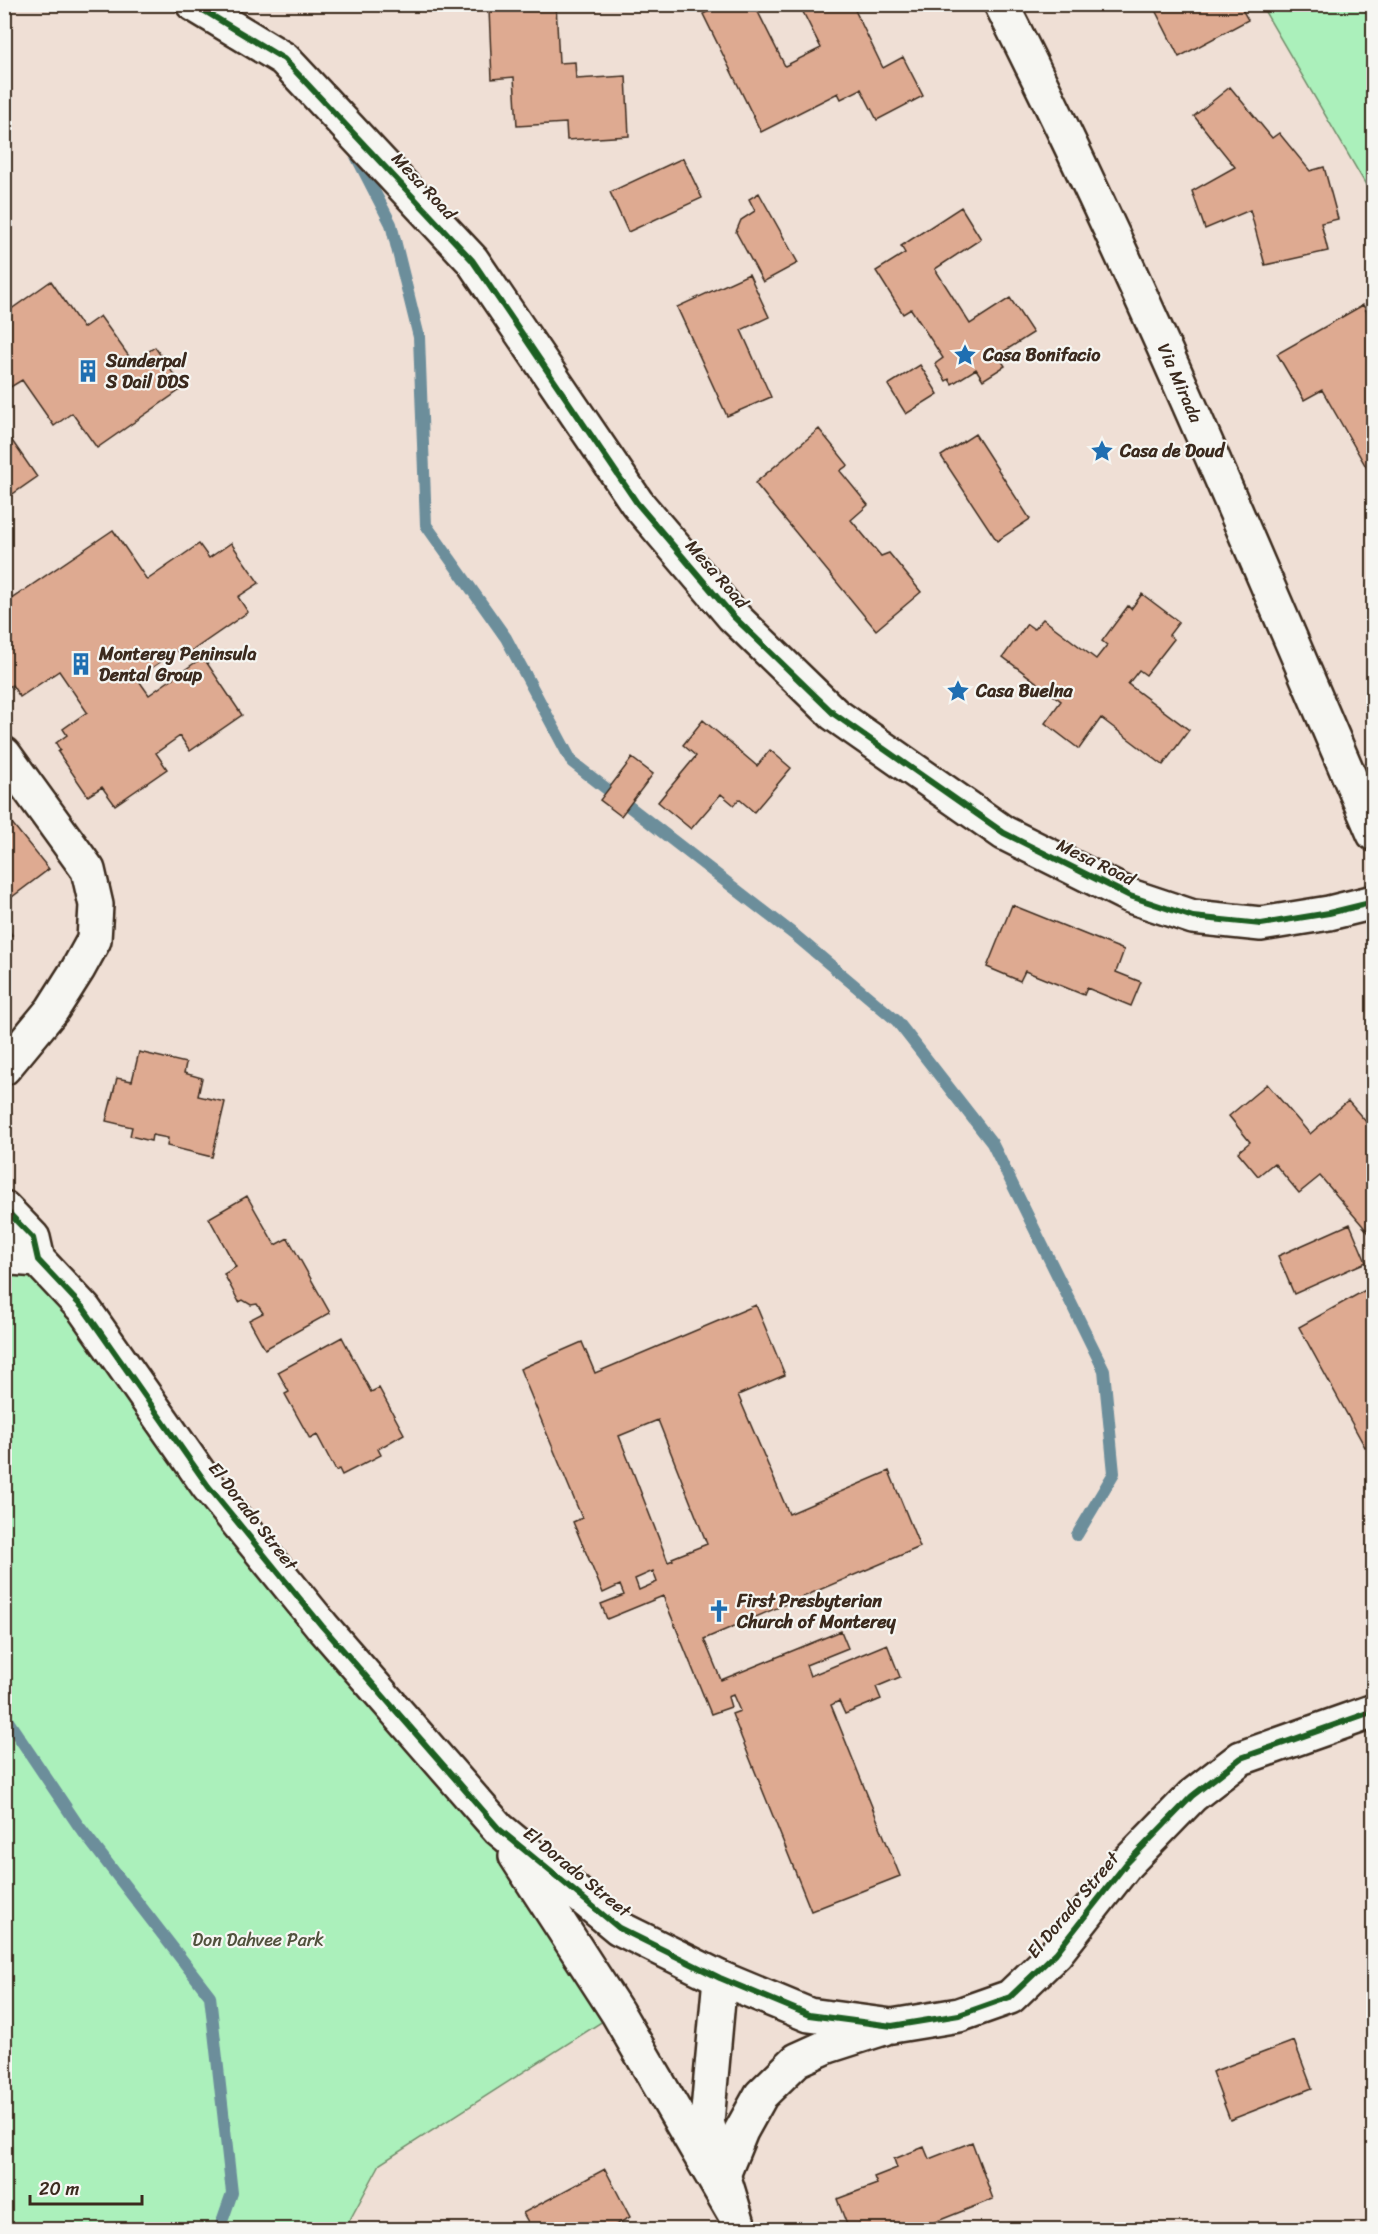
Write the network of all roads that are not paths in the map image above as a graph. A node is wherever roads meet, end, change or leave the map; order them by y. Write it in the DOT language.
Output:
graph roads {
  1 [pos="193,4"];
  2 [pos="1002,4"];
  3 [pos="4,754"];
  4 [pos="1374,834"];
  5 [pos="1374,902"];
  6 [pos="4,1068"];
  7 [pos="4,1208"];
  8 [pos="4,1253"];
  9 [pos="38,1260"];
  10 [pos="1374,1711"];
  11 [pos="499,1829"];
  12 [pos="720,1978"];
  13 [pos="892,2026"];
  14 [pos="723,2175"];
  15 [pos="737,2221"];
  1 -- 5 [label="street, Mesa Road"];
  2 -- 4 [label="street, Via Mirada"];
  3 -- 6 [label="street"];
  7 -- 9 [label="street, El Dorado Street"];
  8 -- 9 [label="street"];
  9 -- 11 [label="street, El Dorado Street"];
  10 -- 13 [label="street, El Dorado Street"];
  11 -- 12 [label="street, El Dorado Street"];
  11 -- 15 [label="street"];
  12 -- 13 [label="street, El Dorado Street"];
  12 -- 14 [label="street"];
  13 -- 14 [label="street"];
  14 -- 15 [label="street"];
}
